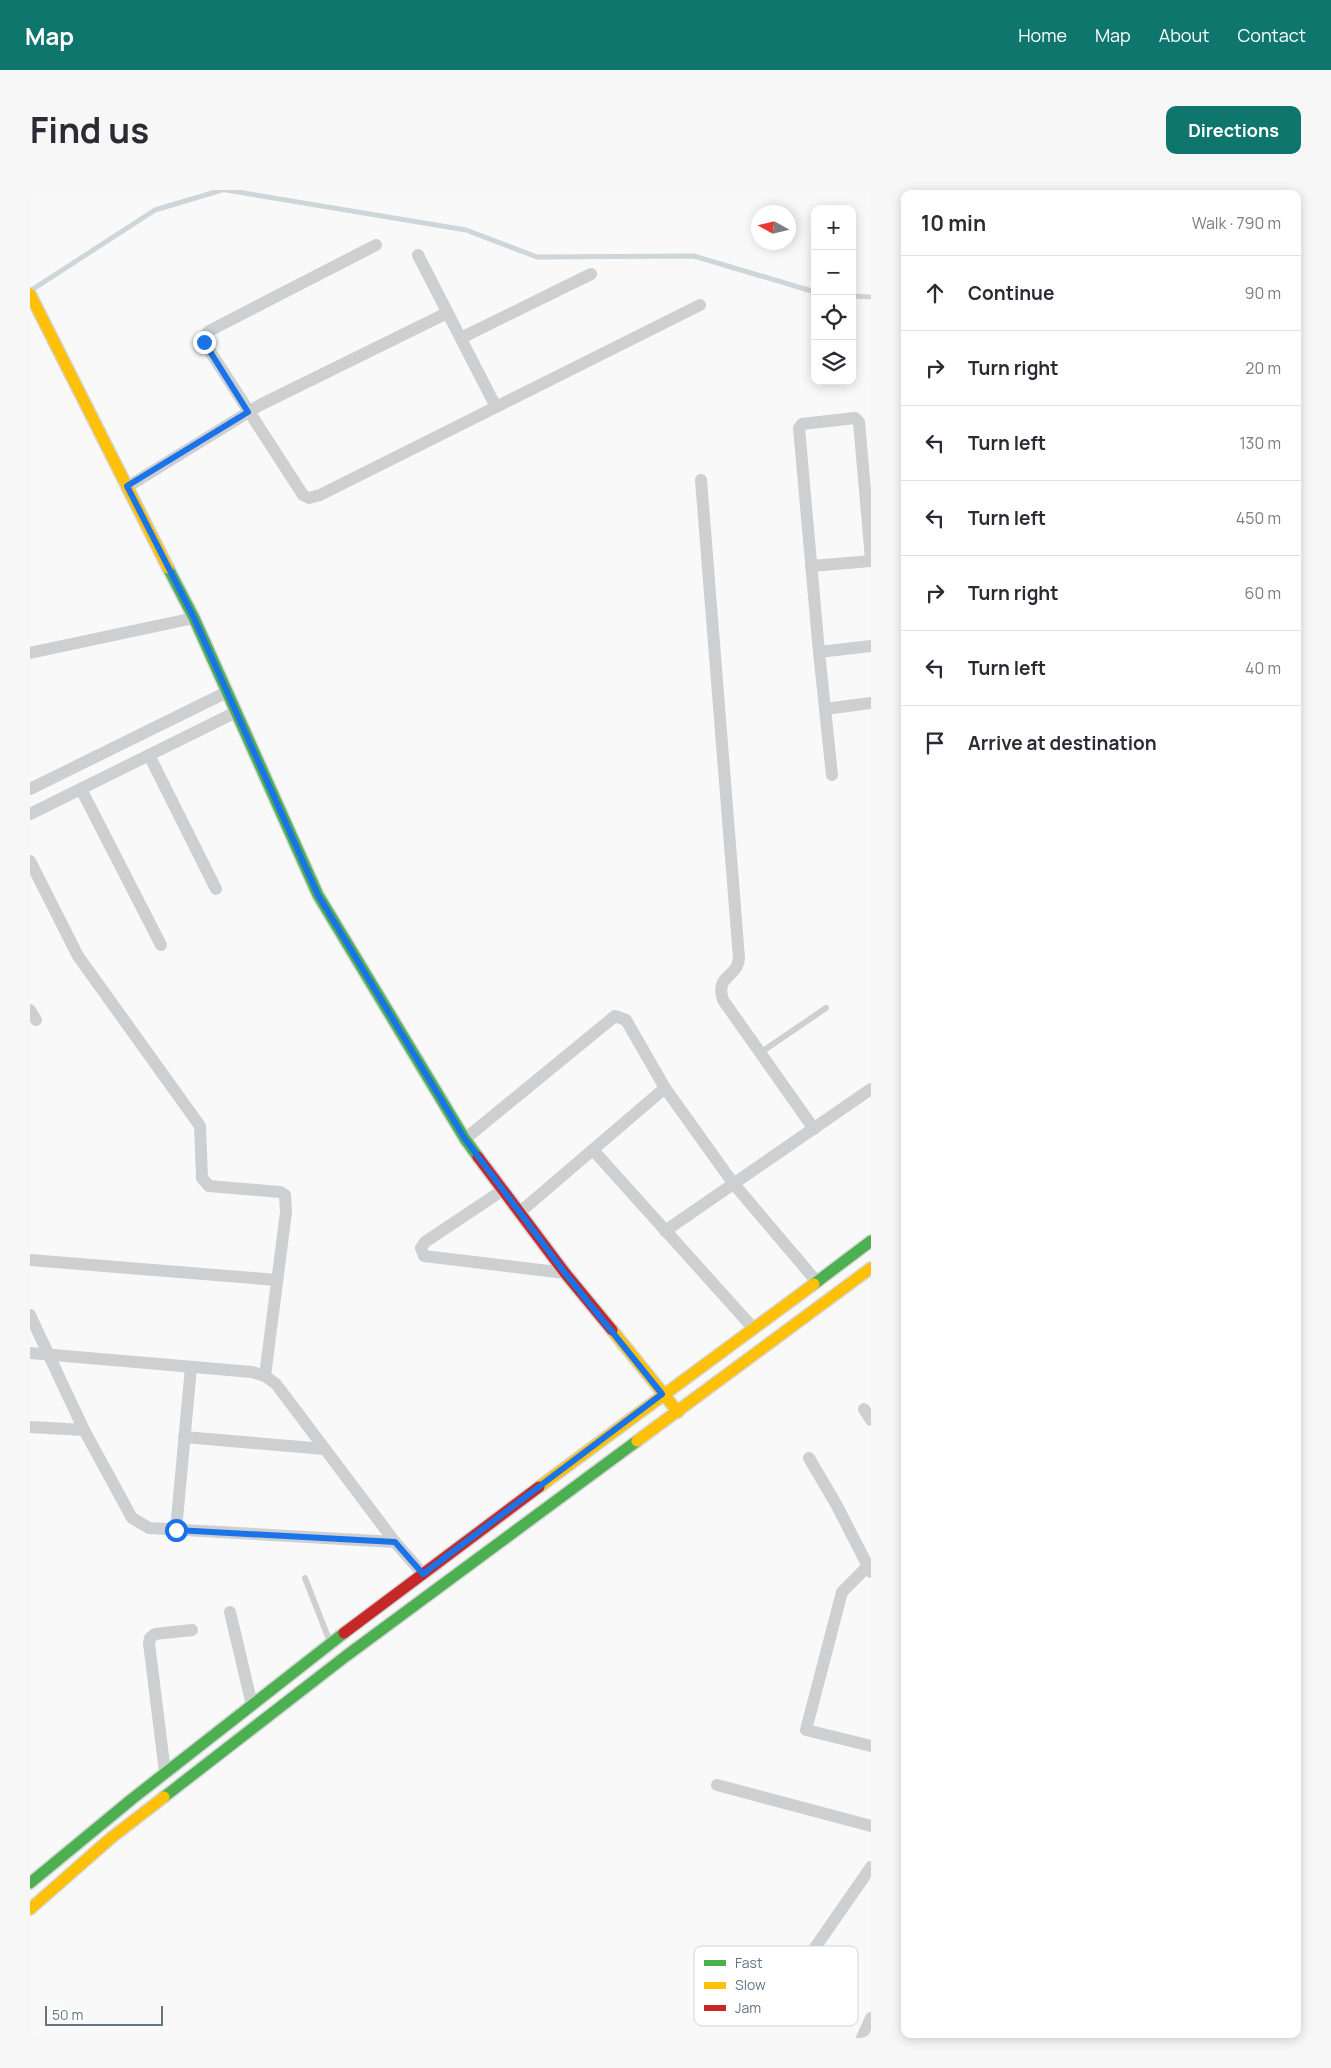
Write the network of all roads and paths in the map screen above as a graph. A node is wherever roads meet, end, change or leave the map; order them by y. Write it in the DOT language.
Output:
graph roads {
  1 [pos="376,245"];
  2 [pos="418,255"];
  3 [pos="591,274"];
  4 [pos="30,294"];
  5 [pos="700,305"];
  6 [pos="447,313"];
  7 [pos="460,338"];
  8 [pos="496,407"];
  9 [pos="248,412"];
  10 [pos="701,480"];
  11 [pos="127,486"];
  12 [pos="871,560"];
  13 [pos="811,566"];
  14 [pos="196,623"];
  15 [pos="871,646"];
  16 [pos="819,652"];
  17 [pos="30,653"];
  18 [pos="227,692"];
  19 [pos="871,703"];
  20 [pos="825,709"];
  21 [pos="236,712"];
  22 [pos="149,755"];
  23 [pos="832,775"];
  24 [pos="44,782"];
  25 [pos="81,788"];
  26 [pos="30,789"];
  27 [pos="53,803"];
  28 [pos="30,814"];
  29 [pos="30,860"];
  30 [pos="216,889"];
  31 [pos="161,945"];
  32 [pos="826,1008"];
  33 [pos="760,1053"];
  34 [pos="665,1088"];
  35 [pos="871,1089"];
  36 [pos="814,1129"];
  37 [pos="465,1139"];
  38 [pos="593,1150"];
  39 [pos="733,1183"];
  40 [pos="503,1190"];
  41 [pos="520,1212"];
  42 [pos="665,1231"];
  43 [pos="871,1241"];
  44 [pos="30,1260"];
  45 [pos="871,1268"];
  46 [pos="565,1273"];
  47 [pos="277,1280"];
  48 [pos="817,1282"];
  49 [pos="30,1315"];
  50 [pos="754,1329"];
  51 [pos="30,1353"];
  52 [pos="46,1354"];
  53 [pos="191,1367"];
  54 [pos="265,1376"];
  55 [pos="662,1394"];
  56 [pos="864,1409"];
  57 [pos="678,1412"];
  58 [pos="871,1420"];
  59 [pos="30,1427"];
  60 [pos="84,1430"];
  61 [pos="184,1437"];
  62 [pos="325,1449"];
  63 [pos="809,1458"];
  64 [pos="176,1530"];
  65 [pos="395,1542"];
  66 [pos="869,1570"];
  67 [pos="423,1574"];
  68 [pos="305,1578"];
  69 [pos="230,1612"];
  70 [pos="192,1630"];
  71 [pos="331,1645"];
  72 [pos="252,1705"];
  73 [pos="871,1746"];
  74 [pos="166,1772"];
  75 [pos="717,1785"];
  76 [pos="101,1825"];
  77 [pos="871,1826"];
  78 [pos="111,1838"];
  79 [pos="871,1867"];
  80 [pos="30,1883"];
  81 [pos="30,1909"];
  82 [pos="816,1946"];
  83 [pos="871,2018"];
  84 [pos="862,2038"];
  1 -- 9 [label="street"];
  2 -- 6 [label="street"];
  3 -- 7 [label="street"];
  4 -- 11 [label="main road"];
  5 -- 8 [label="street"];
  6 -- 7 [label="street"];
  6 -- 9 [label="street"];
  7 -- 8 [label="street"];
  8 -- 9 [label="street"];
  9 -- 11 [label="street"];
  10 -- 33 [label="street"];
  11 -- 14 [label="main road"];
  12 -- 13 [label="street"];
  12 -- 13 [label="street"];
  13 -- 16 [label="street"];
  14 -- 17 [label="street"];
  14 -- 18 [label="main road"];
  15 -- 16 [label="street"];
  16 -- 20 [label="street"];
  18 -- 21 [label="main road"];
  18 -- 24 [label="street"];
  19 -- 20 [label="street"];
  20 -- 23 [label="street"];
  21 -- 22 [label="street"];
  21 -- 37 [label="main road"];
  22 -- 25 [label="street"];
  22 -- 30 [label="street"];
  24 -- 26 [label="street"];
  24 -- 27 [label="street"];
  25 -- 27 [label="street"];
  25 -- 31 [label="street"];
  27 -- 28 [label="street"];
  29 -- 47 [label="street"];
  32 -- 33 [label="lane"];
  33 -- 36 [label="street"];
  34 -- 37 [label="street"];
  34 -- 38 [label="street"];
  34 -- 39 [label="street"];
  35 -- 36 [label="street"];
  36 -- 39 [label="street"];
  37 -- 40 [label="main road"];
  38 -- 41 [label="street"];
  38 -- 42 [label="street"];
  39 -- 42 [label="street"];
  39 -- 48 [label="street"];
  40 -- 41 [label="main road"];
  40 -- 46 [label="street"];
  41 -- 46 [label="main road"];
  42 -- 50 [label="street"];
  43 -- 48 [label="main road"];
  44 -- 47 [label="street"];
  45 -- 57 [label="main road"];
  46 -- 55 [label="main road"];
  47 -- 54 [label="street"];
  48 -- 50 [label="main road"];
  49 -- 52 [label="street"];
  50 -- 55 [label="main road"];
  51 -- 52 [label="street"];
  52 -- 53 [label="street"];
  52 -- 60 [label="street"];
  53 -- 54 [label="street"];
  53 -- 61 [label="street"];
  54 -- 62 [label="street"];
  55 -- 57 [label="main road"];
  55 -- 67 [label="main road"];
  56 -- 58 [label="street"];
  57 -- 78 [label="main road"];
  59 -- 60 [label="street"];
  60 -- 64 [label="street"];
  61 -- 62 [label="street"];
  61 -- 64 [label="street"];
  62 -- 65 [label="street"];
  63 -- 66 [label="street"];
  64 -- 65 [label="street"];
  65 -- 67 [label="street"];
  66 -- 73 [label="street"];
  67 -- 71 [label="main road"];
  68 -- 71 [label="lane"];
  69 -- 72 [label="street"];
  70 -- 74 [label="street"];
  71 -- 72 [label="main road"];
  72 -- 74 [label="main road"];
  74 -- 76 [label="main road"];
  75 -- 77 [label="street"];
  76 -- 78 [label="main road"];
  76 -- 80 [label="main road"];
  78 -- 81 [label="main road"];
  79 -- 82 [label="street"];
  83 -- 84 [label="street"];
}
